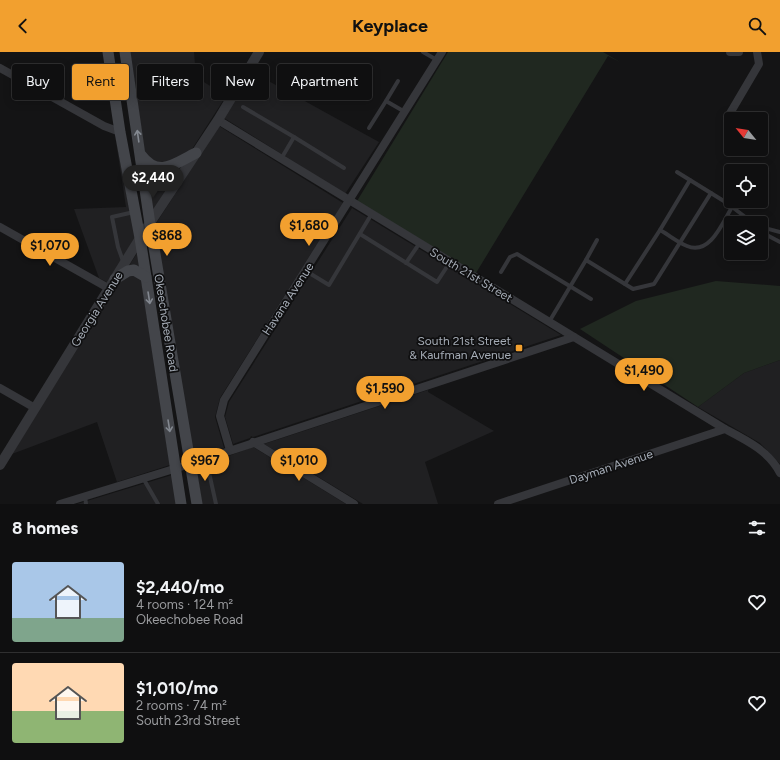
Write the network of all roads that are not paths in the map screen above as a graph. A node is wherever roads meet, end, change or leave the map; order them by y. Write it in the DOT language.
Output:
graph roads {
  1 [pos="108,52"];
  2 [pos="125,52"];
  3 [pos="259,52"];
  4 [pos="423,52"];
  5 [pos="442,52"];
  6 [pos="730,52"];
  7 [pos="739,52"];
  8 [pos="757,52"];
  9 [pos="437,60"];
  10 [pos="0,68"];
  11 [pos="398,81"];
  12 [pos="386,101"];
  13 [pos="243,106"];
  14 [pos="406,112"];
  15 [pos="731,112"];
  16 [pos="218,120"];
  17 [pos="369,128"];
  18 [pos="120,132"];
  19 [pos="294,137"];
  20 [pos="196,153"];
  21 [pos="141,155"];
  22 [pos="280,159"];
  23 [pos="344,168"];
  24 [pos="677,172"];
  25 [pos="690,180"];
  26 [pos="711,193"];
  27 [pos="350,202"];
  28 [pos="724,202"];
  29 [pos="731,208"];
  30 [pos="733,208"];
  31 [pos="135,212"];
  32 [pos="371,215"];
  33 [pos="744,216"];
  34 [pos="150,224"];
  35 [pos="0,227"];
  36 [pos="768,229"];
  37 [pos="660,230"];
  38 [pos="780,232"];
  39 [pos="360,234"];
  40 [pos="768,236"];
  41 [pos="140,238"];
  42 [pos="597,240"];
  43 [pos="681,242"];
  44 [pos="780,242"];
  45 [pos="419,244"];
  46 [pos="586,260"];
  47 [pos="450,262"];
  48 [pos="406,263"];
  49 [pos="124,264"];
  50 [pos="306,271"];
  51 [pos="501,272"];
  52 [pos="146,277"];
  53 [pos="115,279"];
  54 [pos="626,284"];
  55 [pos="571,287"];
  56 [pos="110,289"];
  57 [pos="591,299"];
  58 [pos="549,322"];
  59 [pos="574,337"];
  60 [pos="0,388"];
  61 [pos="34,408"];
  62 [pos="725,429"];
  63 [pos="253,442"];
  64 [pos="230,450"];
  65 [pos="206,459"];
  66 [pos="190,464"];
  67 [pos="0,465"];
  68 [pos="176,468"];
  69 [pos="780,473"];
  70 [pos="143,478"];
  71 [pos="86,500"];
  72 [pos="349,503"];
  73 [pos="60,504"];
  74 [pos="158,504"];
  75 [pos="181,504"];
  76 [pos="197,504"];
  77 [pos="216,504"];
  78 [pos="498,504"];
  1 -- 18 [label="main road, Okeechobee Road"];
  21 -- 2 [label="main road, Okeechobee Road, one-way"];
  3 -- 16 [label="street, Georgia Avenue"];
  4 -- 9 [label="lane"];
  5 -- 9 [label="street, Havana Avenue"];
  6 -- 7 [label="street"];
  8 -- 15 [label="street"];
  9 -- 14 [label="street, Havana Avenue"];
  10 -- 18 [label="street"];
  11 -- 12 [label="lane"];
  12 -- 14 [label="lane"];
  12 -- 17 [label="lane"];
  13 -- 19 [label="lane"];
  14 -- 27 [label="street, Havana Avenue"];
  16 -- 20 [label="street, Georgia Avenue"];
  16 -- 22 [label="street, South 21st Street"];
  18 -- 31 [label="main road, Okeechobee Road"];
  19 -- 22 [label="lane"];
  19 -- 23 [label="lane"];
  20 -- 21 [label="main road"];
  20 -- 34 [label="street, Georgia Avenue"];
  21 -- 34 [label="main road, Okeechobee Road"];
  22 -- 27 [label="street, South 21st Street"];
  24 -- 25 [label="lane"];
  25 -- 26 [label="lane"];
  25 -- 37 [label="lane"];
  26 -- 28 [label="lane"];
  26 -- 43 [label="lane"];
  27 -- 32 [label="street, South 21st Street"];
  27 -- 50 [label="street, Havana Avenue"];
  29 -- 43 [label="lane"];
  30 -- 33 [label="lane"];
  31 -- 41 [label="main road, Okeechobee Road"];
  31 -- 49 [label="lane"];
  32 -- 39 [label="lane"];
  32 -- 45 [label="street, South 21st Street"];
  34 -- 41 [label="street, Georgia Avenue"];
  34 -- 66 [label="main road, Okeechobee Road"];
  35 -- 56 [label="street"];
  36 -- 38 [label="lane"];
  37 -- 43 [label="lane"];
  37 -- 54 [label="lane"];
  39 -- 48 [label="lane"];
  39 -- 50 [label="lane"];
  40 -- 44 [label="lane"];
  41 -- 49 [label="street, Georgia Avenue"];
  41 -- 52 [label="main road, Okeechobee Road"];
  42 -- 46 [label="lane"];
  43 -- 54 [label="lane"];
  45 -- 47 [label="street, South 21st Street"];
  45 -- 48 [label="lane"];
  46 -- 54 [label="lane"];
  46 -- 55 [label="lane"];
  47 -- 48 [label="lane"];
  47 -- 58 [label="street, South 21st Street"];
  49 -- 53 [label="street, Georgia Avenue"];
  50 -- 64 [label="street, Havana Avenue"];
  51 -- 55 [label="lane"];
  52 -- 53 [label="main road"];
  52 -- 68 [label="main road, Okeechobee Road, one-way"];
  53 -- 56 [label="street, Georgia Avenue"];
  55 -- 57 [label="lane"];
  55 -- 58 [label="lane"];
  56 -- 61 [label="street, Georgia Avenue"];
  58 -- 59 [label="street, South 21st Street"];
  59 -- 62 [label="street, South 21st Street"];
  59 -- 63 [label="street"];
  60 -- 61 [label="street"];
  61 -- 67 [label="street, Georgia Avenue"];
  62 -- 69 [label="street, South 21st Street"];
  62 -- 78 [label="street, Dayman Avenue"];
  63 -- 64 [label="street"];
  63 -- 72 [label="street"];
  64 -- 65 [label="street"];
  65 -- 66 [label="street"];
  65 -- 77 [label="lane"];
  66 -- 68 [label="street"];
  66 -- 76 [label="main road, Okeechobee Road"];
  68 -- 70 [label="street"];
  68 -- 75 [label="main road, Okeechobee Road"];
  70 -- 71 [label="street"];
  70 -- 74 [label="lane"];
  71 -- 73 [label="street"];
}
